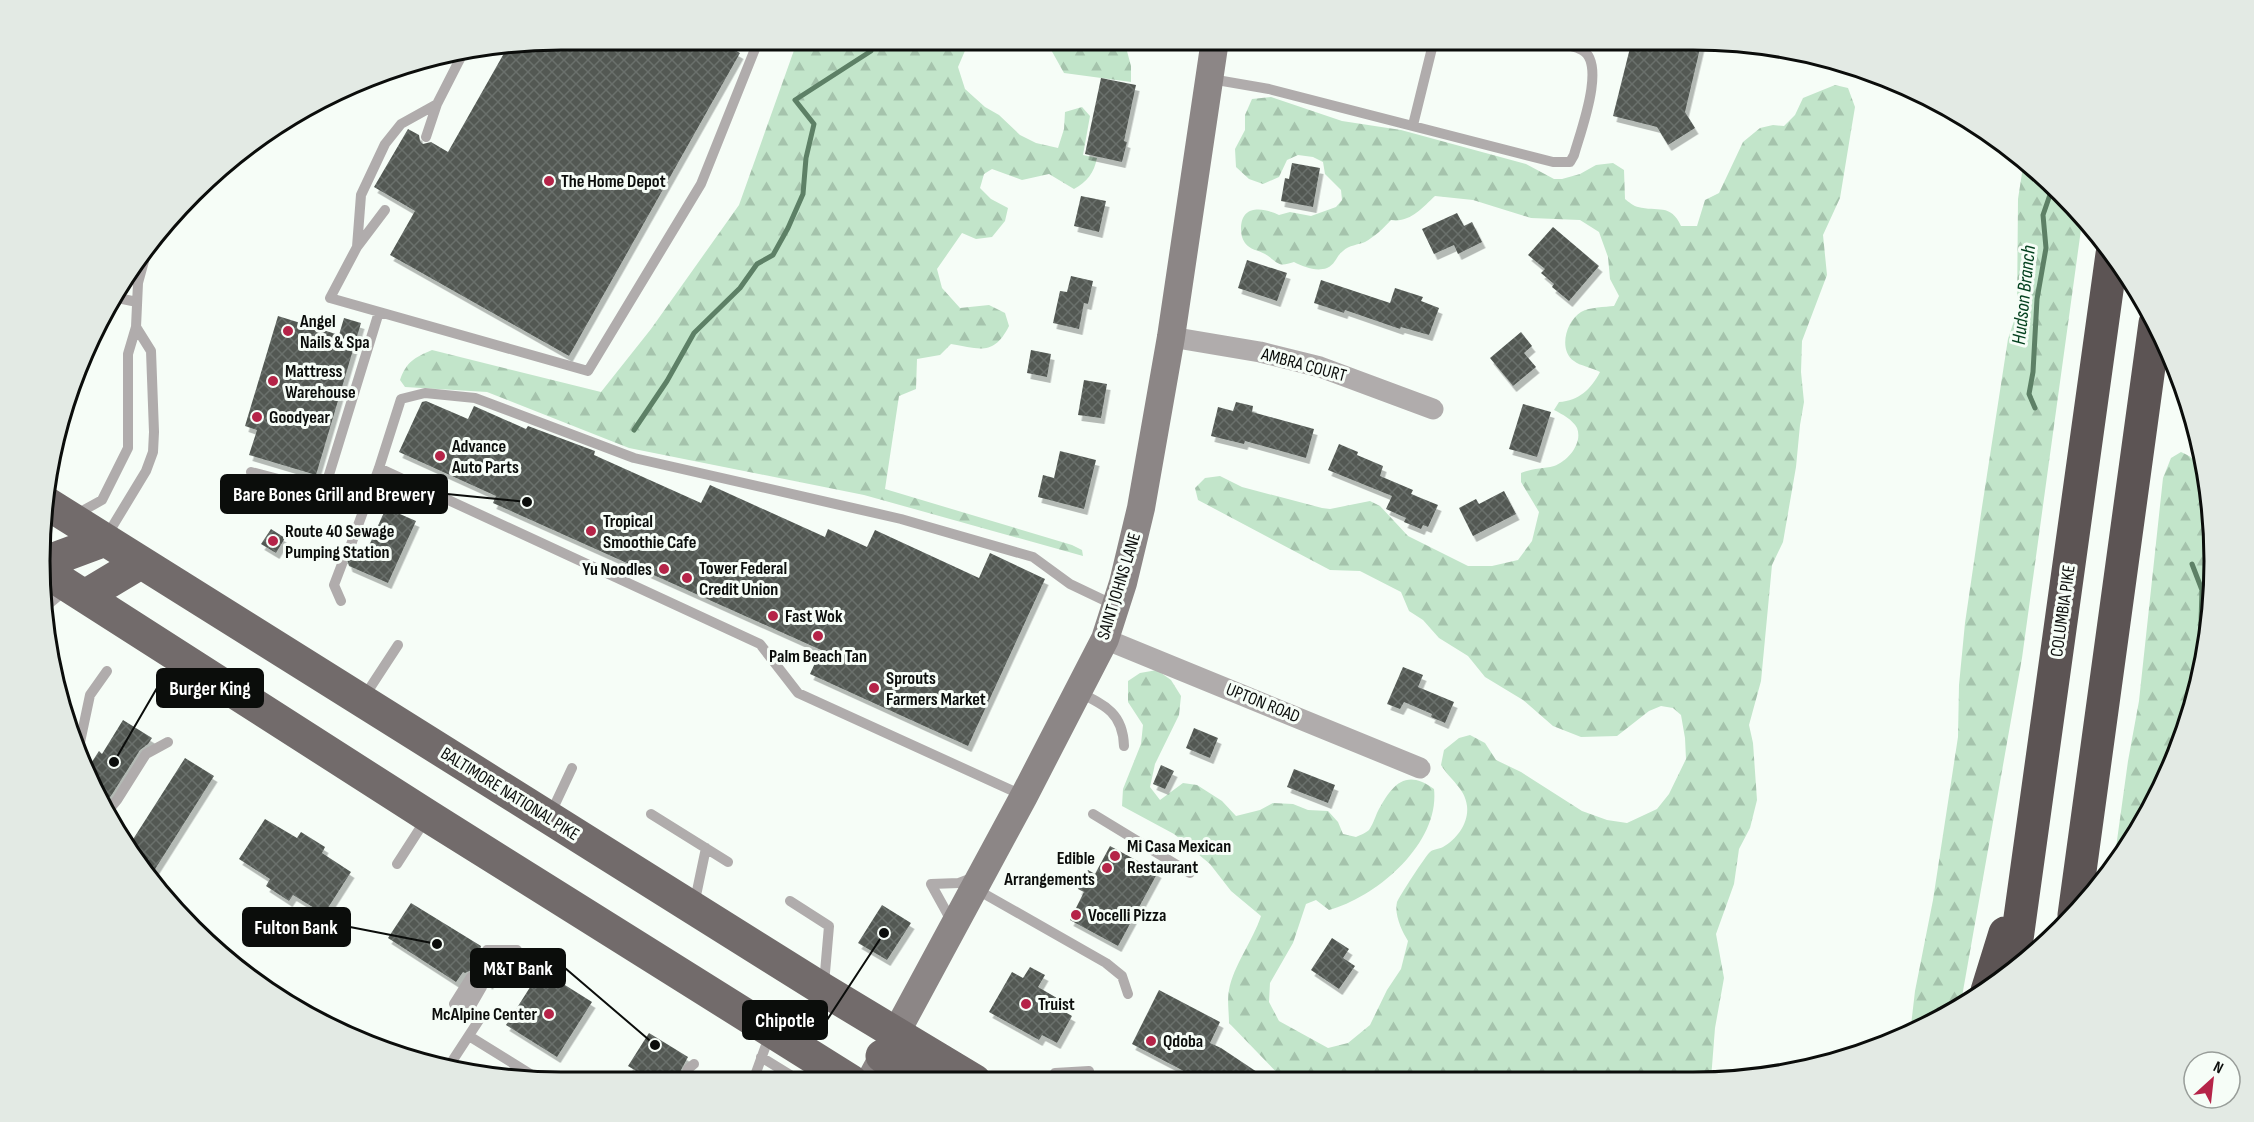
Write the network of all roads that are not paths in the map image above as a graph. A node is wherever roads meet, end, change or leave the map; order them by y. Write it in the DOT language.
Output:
graph roads {
  1 [pos="755,50"];
  2 [pos="1214,50"];
  3 [pos="1432,50"];
  4 [pos="1582,50"];
  5 [pos="460,59"];
  6 [pos="1210,79"];
  7 [pos="437,104"];
  8 [pos="1413,124"];
  9 [pos="426,137"];
  10 [pos="385,210"];
  11 [pos="357,247"];
  12 [pos="2110,266"];
  13 [pos="142,269"];
  14 [pos="134,280"];
  15 [pos="138,283"];
  16 [pos="122,299"];
  17 [pos="137,302"];
  18 [pos="379,312"];
  19 [pos="136,327"];
  20 [pos="1171,337"];
  21 [pos="2153,337"];
  22 [pos="1433,409"];
  23 [pos="380,468"];
  24 [pos="251,472"];
  25 [pos="58,511"];
  26 [pos="105,540"];
  27 [pos="349,550"];
  28 [pos="50,561"];
  29 [pos="140,563"];
  30 [pos="342,564"];
  31 [pos="67,585"];
  32 [pos="52,600"];
  33 [pos="342,601"];
  34 [pos="1116,605"];
  35 [pos="1105,639"];
  36 [pos="399,645"];
  37 [pos="107,671"];
  38 [pos="1078,692"];
  39 [pos="361,701"];
  40 [pos="81,737"];
  41 [pos="168,742"];
  42 [pos="1124,746"];
  43 [pos="572,768"];
  44 [pos="1420,768"];
  45 [pos="1024,796"];
  46 [pos="112,806"];
  47 [pos="651,814"];
  48 [pos="1093,814"];
  49 [pos="428,816"];
  50 [pos="549,818"];
  51 [pos="706,848"];
  52 [pos="2029,857"];
  53 [pos="728,862"];
  54 [pos="397,864"];
  55 [pos="1190,873"];
  56 [pos="977,881"];
  57 [pos="2076,900"];
  58 [pos="790,901"];
  59 [pos="693,908"];
  60 [pos="954,924"];
  61 [pos="517,950"];
  62 [pos="496,954"];
  63 [pos="2014,959"];
  64 [pos="1992,976"];
  65 [pos="477,981"];
  66 [pos="824,990"];
  67 [pos="1128,994"];
  68 [pos="479,1020"];
  69 [pos="469,1036"];
  70 [pos="766,1044"];
  71 [pos="882,1057"];
  72 [pos="452,1061"];
  73 [pos="525,1071"];
  74 [pos="1089,1071"];
  75 [pos="757,1072"];
  76 [pos="807,1072"];
  77 [pos="908,1072"];
  78 [pos="940,1072"];
  79 [pos="1055,1072"];
  1 -- 18 [label="lane"];
  2 -- 6 [label="street, SAINT JOHNS LANE"];
  3 -- 8 [label="lane"];
  4 -- 8 [label="lane"];
  5 -- 7 [label="lane"];
  6 -- 8 [label="lane"];
  6 -- 20 [label="street, SAINT JOHNS LANE"];
  7 -- 9 [label="lane"];
  7 -- 11 [label="lane"];
  10 -- 11 [label="lane"];
  11 -- 18 [label="lane"];
  12 -- 52 [label="highway, COLUMBIA PIKE"];
  13 -- 15 [label="lane"];
  14 -- 15 [label="lane"];
  15 -- 17 [label="lane"];
  16 -- 17 [label="lane"];
  17 -- 19 [label="lane"];
  18 -- 24 [label="lane"];
  19 -- 25 [label="lane"];
  19 -- 26 [label="lane"];
  20 -- 22 [label="street, AMBRA COURT"];
  20 -- 34 [label="street, SAINT JOHNS LANE"];
  21 -- 57 [label="highway"];
  23 -- 27 [label="lane"];
  23 -- 34 [label="lane"];
  23 -- 45 [label="lane"];
  25 -- 26 [label="main road, BALTIMORE NATIONAL PIKE"];
  26 -- 28 [label="main road"];
  26 -- 29 [label="main road, BALTIMORE NATIONAL PIKE"];
  29 -- 31 [label="main road"];
  29 -- 39 [label="main road, BALTIMORE NATIONAL PIKE"];
  30 -- 33 [label="lane"];
  31 -- 32 [label="lane"];
  31 -- 49 [label="main road"];
  34 -- 35 [label="street, SAINT JOHNS LANE"];
  35 -- 38 [label="street, SAINT JOHNS LANE"];
  35 -- 44 [label="street, UPTON ROAD"];
  36 -- 39 [label="lane"];
  37 -- 40 [label="lane"];
  38 -- 42 [label="lane"];
  38 -- 45 [label="street, SAINT JOHNS LANE"];
  39 -- 50 [label="main road, BALTIMORE NATIONAL PIKE"];
  41 -- 46 [label="lane"];
  43 -- 50 [label="lane"];
  45 -- 56 [label="street, SAINT JOHNS LANE"];
  47 -- 51 [label="lane"];
  48 -- 55 [label="lane"];
  49 -- 54 [label="lane"];
  49 -- 70 [label="main road"];
  50 -- 59 [label="main road, BALTIMORE NATIONAL PIKE"];
  51 -- 53 [label="lane"];
  51 -- 59 [label="lane"];
  52 -- 63 [label="highway, COLUMBIA PIKE"];
  52 -- 64 [label="highway"];
  56 -- 60 [label="street, SAINT JOHNS LANE"];
  56 -- 60 [label="lane"];
  56 -- 67 [label="lane"];
  58 -- 66 [label="lane"];
  59 -- 66 [label="main road, BALTIMORE NATIONAL PIKE"];
  60 -- 71 [label="street, SAINT JOHNS LANE"];
  61 -- 62 [label="lane"];
  65 -- 65 [label="lane"];
  66 -- 71 [label="main road, BALTIMORE NATIONAL PIKE"];
  68 -- 69 [label="lane"];
  69 -- 72 [label="lane"];
  69 -- 73 [label="lane"];
  70 -- 75 [label="lane"];
  70 -- 76 [label="main road"];
  71 -- 77 [label="main road"];
  71 -- 78 [label="main road, BALTIMORE NATIONAL PIKE"];
  74 -- 79 [label="lane"];
}
